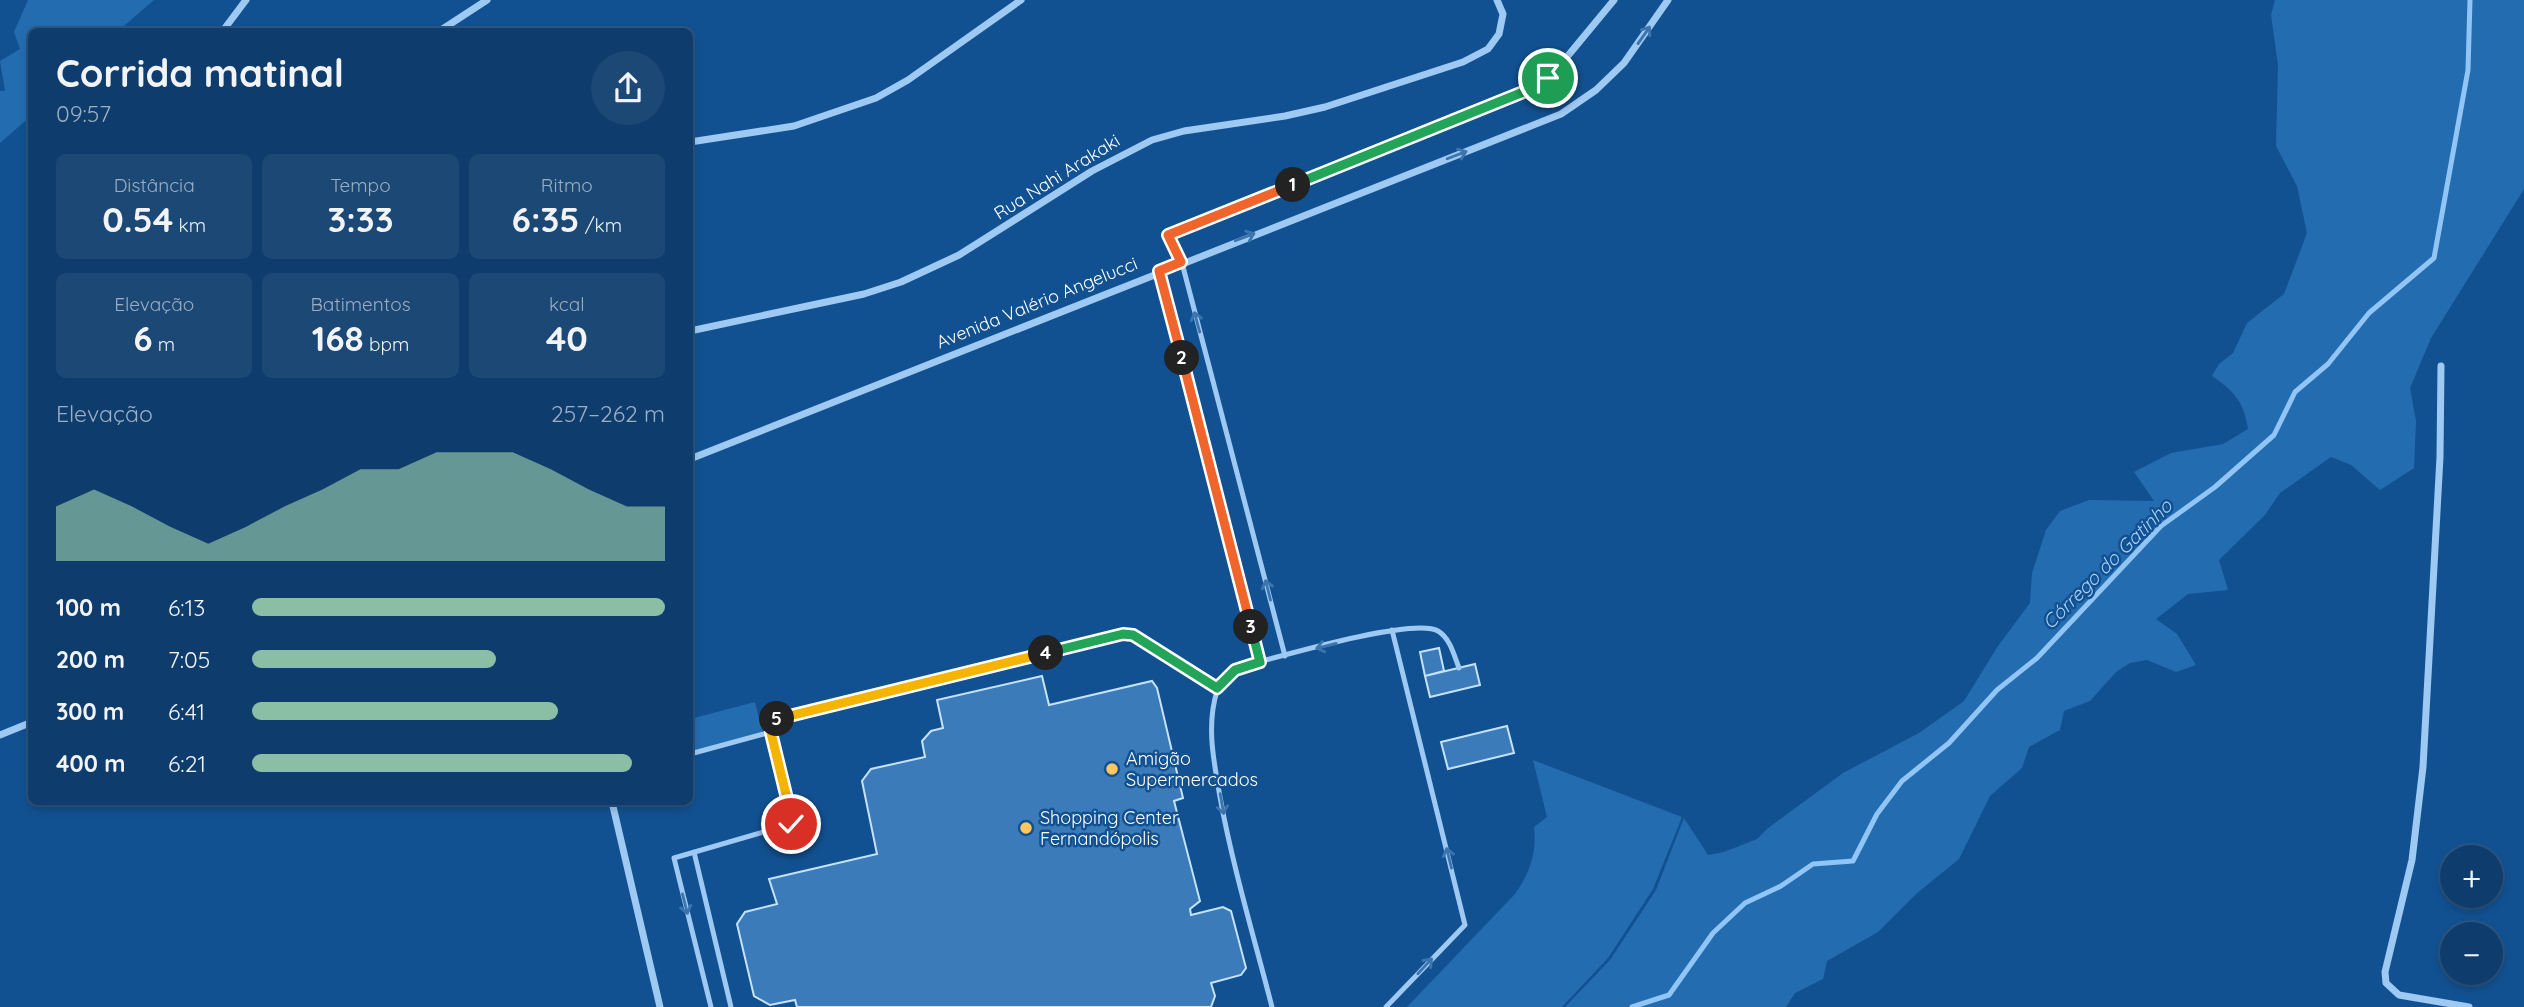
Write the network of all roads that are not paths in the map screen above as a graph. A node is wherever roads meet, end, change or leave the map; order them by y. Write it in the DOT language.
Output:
graph roads {
  1 [pos="246,0"];
  2 [pos="487,0"];
  3 [pos="1021,0"];
  4 [pos="1497,0"];
  5 [pos="1614,0"];
  6 [pos="1668,0"];
  7 [pos="225,28"];
  8 [pos="444,28"];
  9 [pos="693,142"];
  10 [pos="1181,262"];
  11 [pos="1159,271"];
  12 [pos="693,330"];
  13 [pos="2441,366"];
  14 [pos="693,457"];
  15 [pos="1392,630"];
  16 [pos="1285,656"];
  17 [pos="1260,662"];
  18 [pos="1459,668"];
  19 [pos="1217,688"];
  20 [pos="28,724"];
  21 [pos="771,733"];
  22 [pos="0,735"];
  23 [pos="693,753"];
  24 [pos="613,805"];
  25 [pos="694,852"];
  26 [pos="660,1007"];
  27 [pos="711,1007"];
  28 [pos="731,1007"];
  29 [pos="1272,1007"];
  30 [pos="1386,1007"];
  31 [pos="2469,1007"];
  1 -- 7 [label="street"];
  2 -- 8 [label="street"];
  3 -- 9 [label="street"];
  4 -- 12 [label="street, Rua Nahi Arakaki"];
  5 -- 10 [label="street"];
  10 -- 6 [label="street, Avenida Valério Angelucci, one-way"];
  10 -- 11 [label="street, Avenida Valério Angelucci"];
  16 -- 10 [label="lane, one-way"];
  11 -- 14 [label="street, Avenida Valério Angelucci"];
  11 -- 17 [label="lane"];
  13 -- 31 [label="street"];
  15 -- 16 [label="lane, one-way"];
  15 -- 18 [label="lane"];
  30 -- 15 [label="lane, one-way"];
  16 -- 17 [label="lane"];
  17 -- 19 [label="lane"];
  19 -- 21 [label="lane"];
  19 -- 29 [label="lane, one-way"];
  20 -- 22 [label="street"];
  21 -- 23 [label="lane"];
  21 -- 25 [label="lane"];
  24 -- 26 [label="street"];
  25 -- 27 [label="lane, one-way"];
  25 -- 28 [label="lane"];
}
